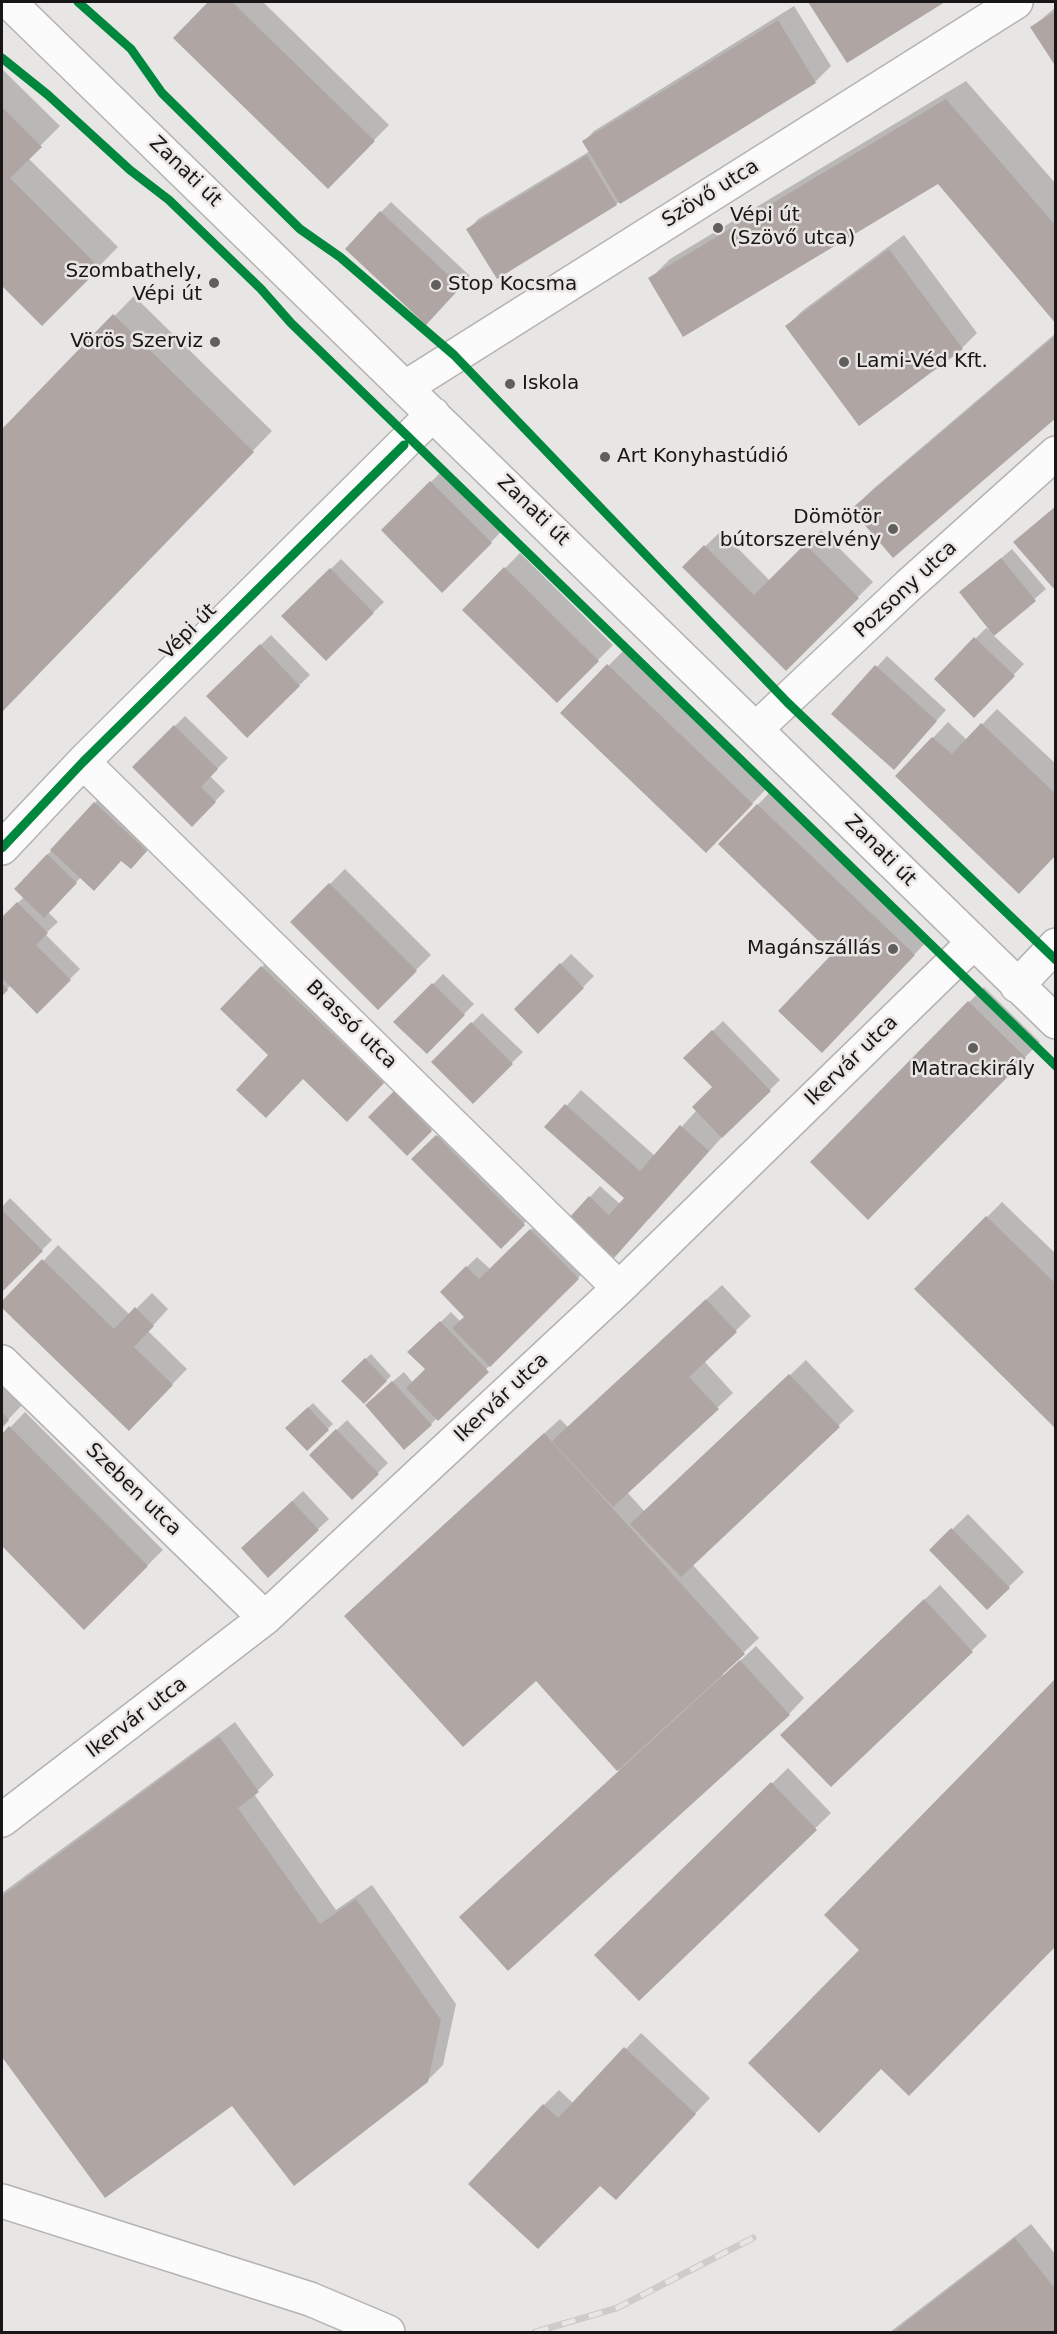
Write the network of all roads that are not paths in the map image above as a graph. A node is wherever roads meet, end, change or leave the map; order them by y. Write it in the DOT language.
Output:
graph roads {
  1 [pos="1016,2"];
  2 [pos="19,9"];
  3 [pos="406,387"];
  4 [pos="433,414"];
  5 [pos="1056,453"];
  6 [pos="757,728"];
  7 [pos="83,762"];
  8 [pos="2,848"];
  9 [pos="973,943"];
  10 [pos="1056,945"];
  11 [pos="1017,986"];
  12 [pos="1056,1022"];
  13 [pos="619,1288"];
  14 [pos="2,1362"];
  15 [pos="266,1618"];
  16 [pos="2,1820"];
  17 [pos="2,2201"];
  18 [pos="388,2332"];
  1 -- 3 [label="street, Szövő utca"];
  2 -- 3 [label="street, Zanati út"];
  3 -- 4 [label="street, Zanati út"];
  4 -- 6 [label="street, Zanati út"];
  4 -- 7 [label="street, Vépi út"];
  5 -- 6 [label="street, Pozsony utca"];
  6 -- 9 [label="street, Zanati út"];
  7 -- 8 [label="street, Vépi út"];
  7 -- 13 [label="street, Brassó utca"];
  9 -- 11 [label="street, Zanati út"];
  9 -- 13 [label="street, Ikervár utca"];
  10 -- 11 [label="street"];
  11 -- 12 [label="street, Zanati út"];
  13 -- 15 [label="street, Ikervár utca"];
  14 -- 15 [label="street, Szeben utca"];
  15 -- 16 [label="street, Ikervár utca"];
  17 -- 18 [label="street"];
}
